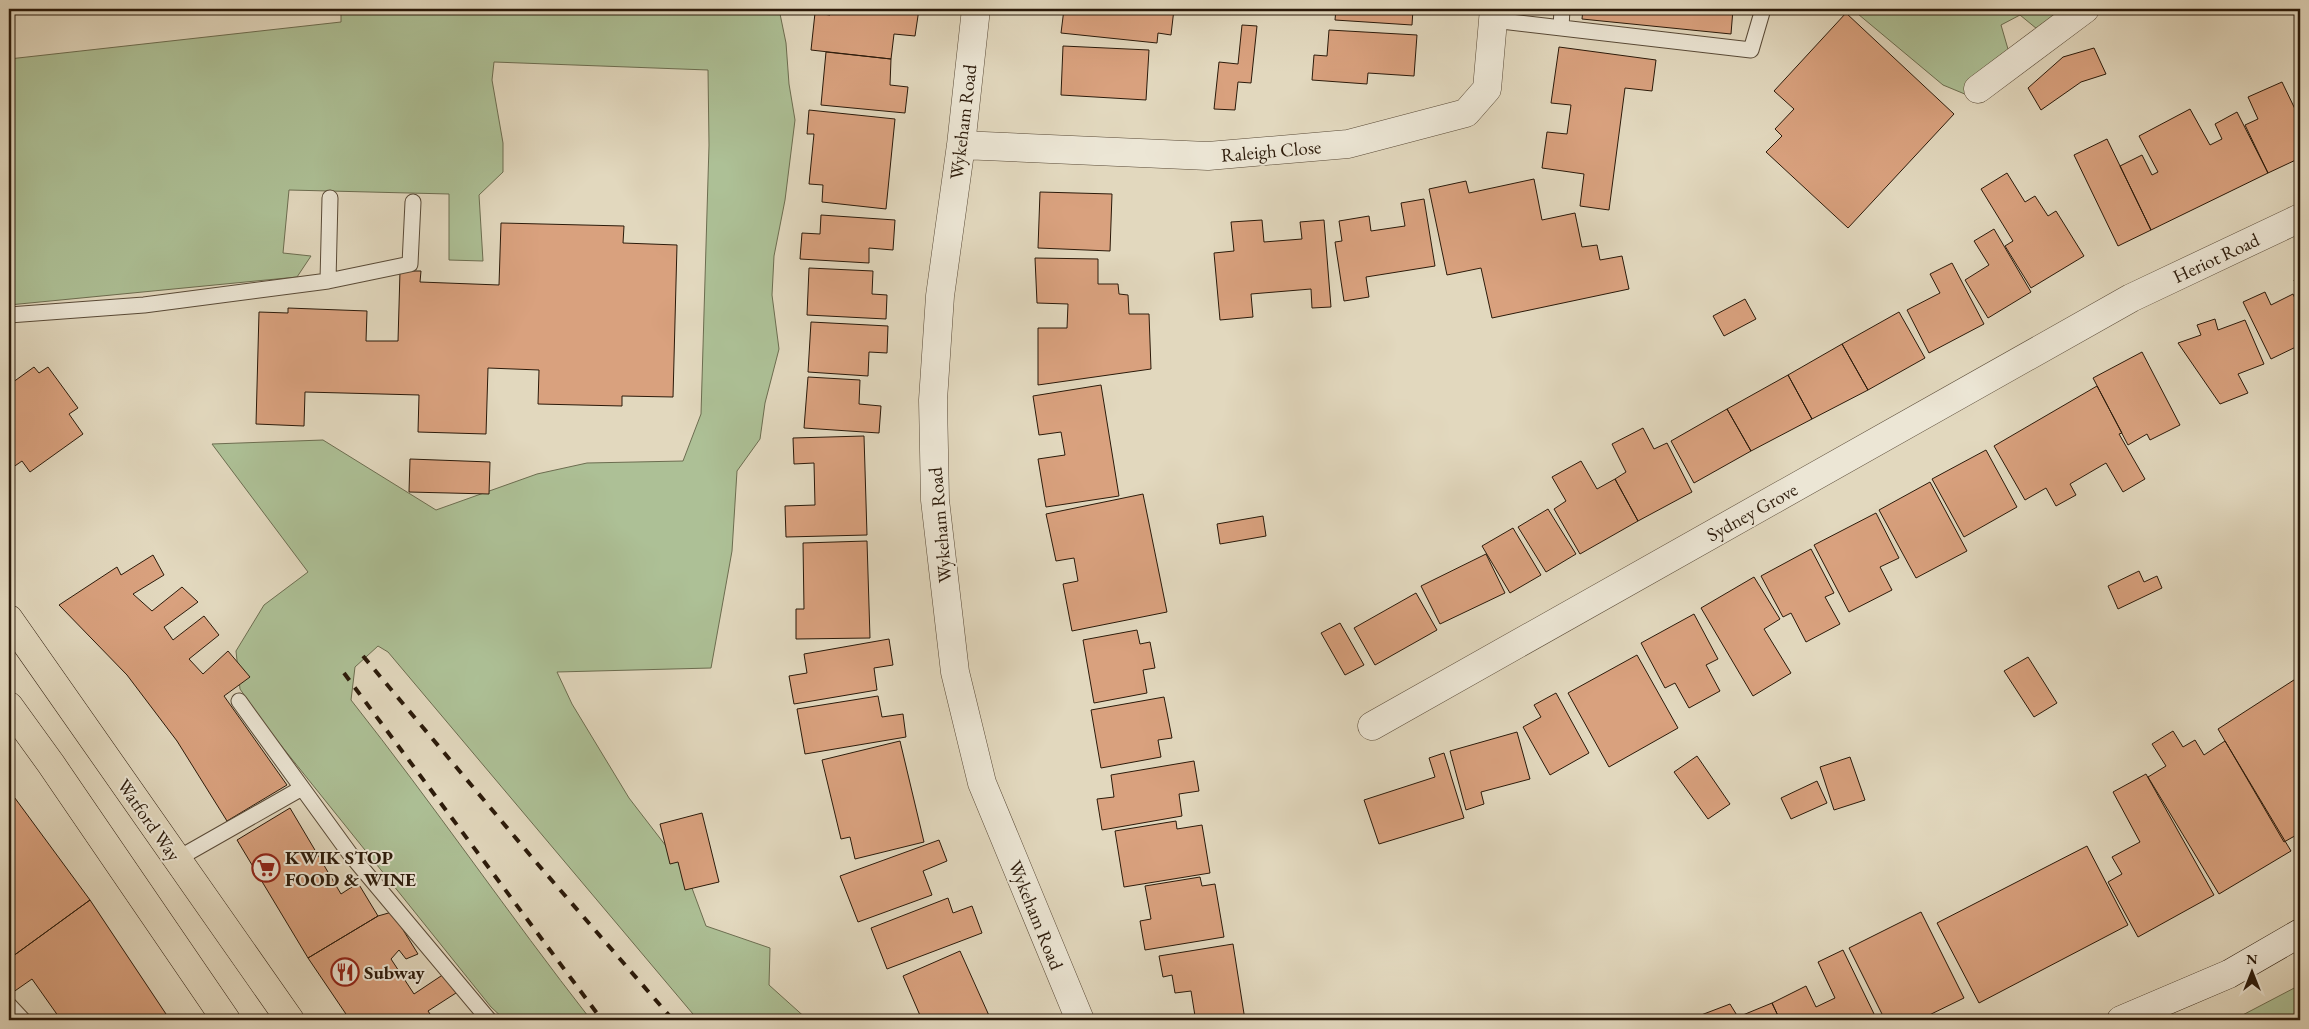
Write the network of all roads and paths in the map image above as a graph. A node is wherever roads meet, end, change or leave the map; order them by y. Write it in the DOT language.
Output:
graph roads {
  1 [pos="976,9"];
  2 [pos="1562,9"];
  3 [pos="1763,9"];
  4 [pos="2085,9"];
  5 [pos="1493,14"];
  6 [pos="1561,28"];
  7 [pos="1978,89"];
  8 [pos="961,145"];
  9 [pos="330,198"];
  10 [pos="413,202"];
  11 [pos="2300,218"];
  12 [pos="328,281"];
  13 [pos="2131,298"];
  14 [pos="9,315"];
  15 [pos="9,619"];
  16 [pos="239,700"];
  17 [pos="9,706"];
  18 [pos="1372,726"];
  19 [pos="302,788"];
  20 [pos="176,859"];
  21 [pos="2300,933"];
  22 [pos="9,1005"];
  23 [pos="23,1020"];
  24 [pos="226,1020"];
  25 [pos="290,1020"];
  26 [pos="489,1020"];
  27 [pos="1080,1020"];
  28 [pos="2121,1020"];
  1 -- 8 [label="street, Wykeham Road"];
  2 -- 6 [label="lane"];
  3 -- 6 [label="lane"];
  4 -- 7 [label="street"];
  5 -- 6 [label="lane"];
  5 -- 8 [label="street, Raleigh Close"];
  8 -- 27 [label="street, Wykeham Road"];
  9 -- 12 [label="lane"];
  10 -- 12 [label="lane"];
  11 -- 13 [label="street, Heriot Road"];
  12 -- 14 [label="lane"];
  13 -- 18 [label="street, Sydney Grove"];
  15 -- 20 [label="highway, Watford Way"];
  16 -- 19 [label="lane"];
  17 -- 24 [label="highway"];
  19 -- 20 [label="lane"];
  19 -- 26 [label="lane"];
  20 -- 25 [label="highway, Watford Way"];
  21 -- 28 [label="street"];
  22 -- 23 [label="lane"];
}
